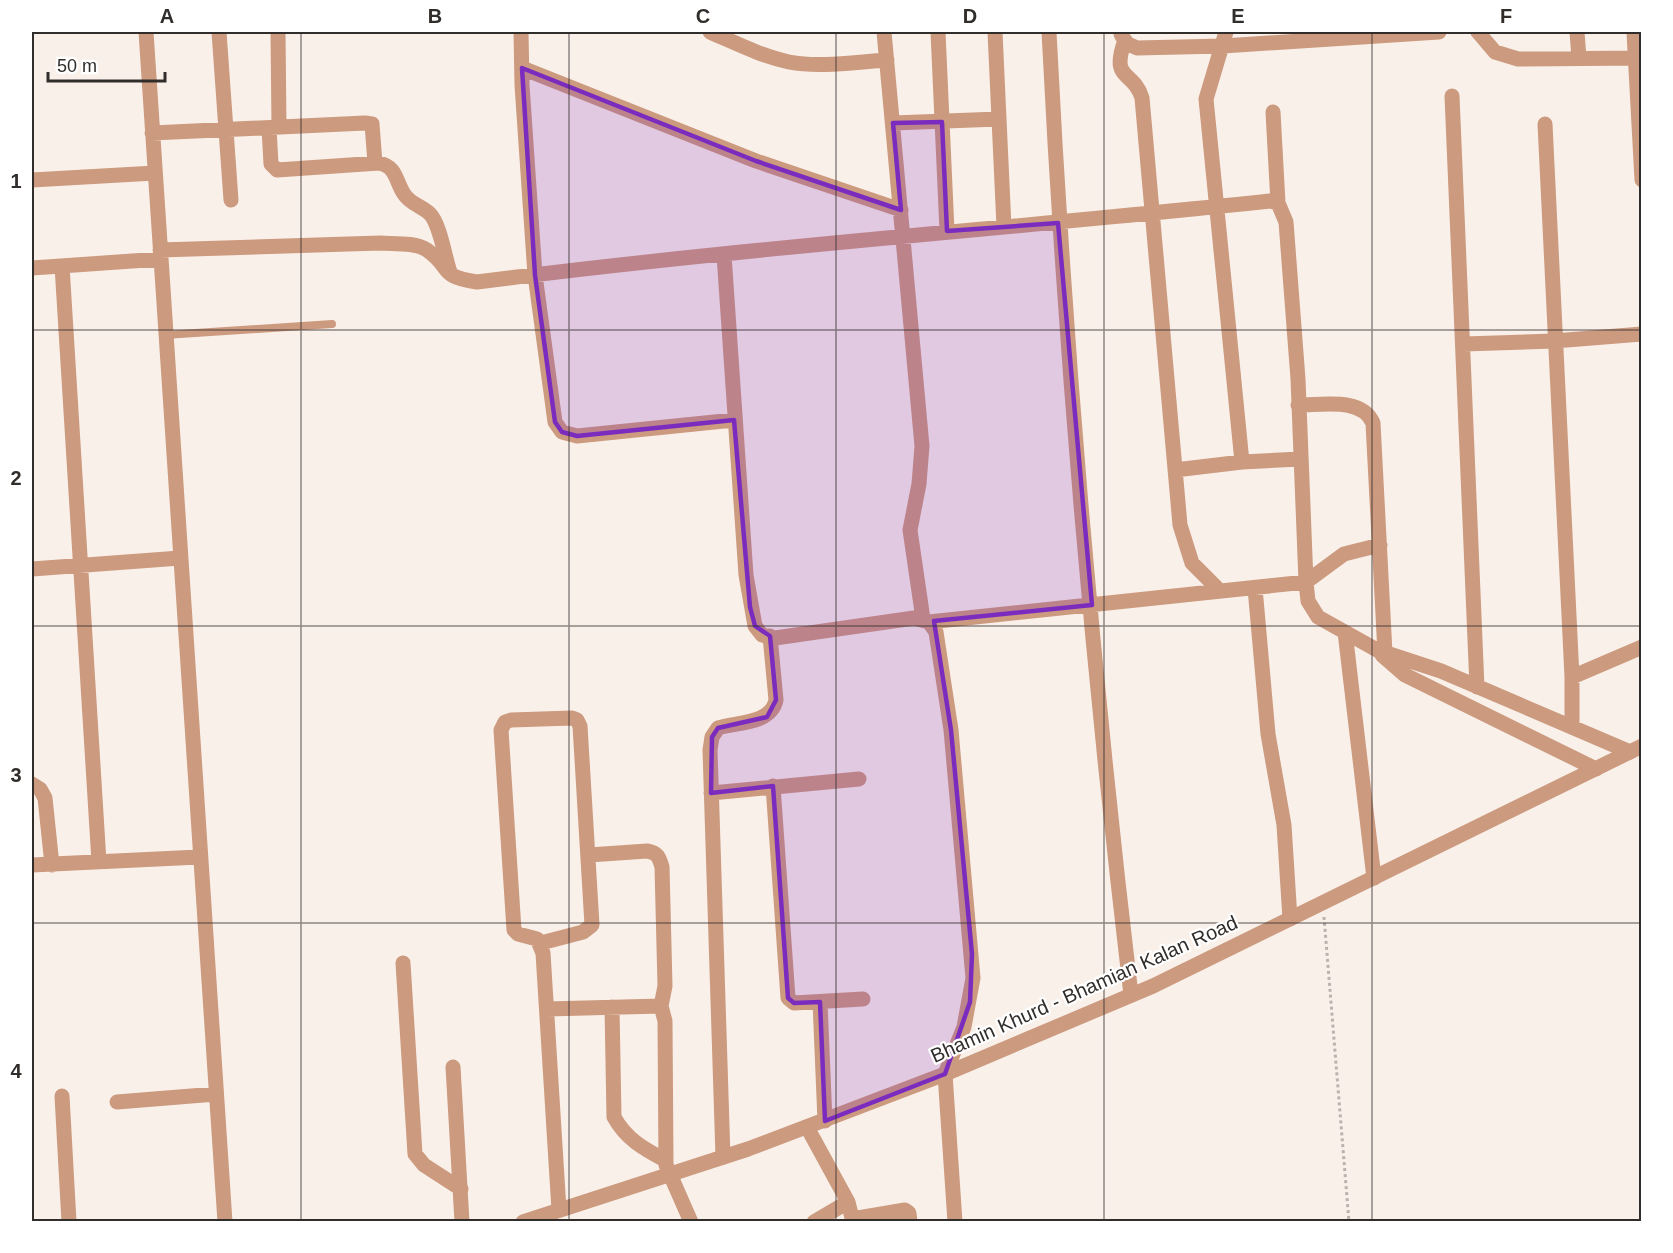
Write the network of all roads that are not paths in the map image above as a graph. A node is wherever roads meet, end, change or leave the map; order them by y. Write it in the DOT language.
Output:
graph roads {
  1 [pos="146,32"];
  2 [pos="219,32"];
  3 [pos="278,32"];
  4 [pos="521,32"];
  5 [pos="710,32"];
  6 [pos="884,32"];
  7 [pos="938,32"];
  8 [pos="995,32"];
  9 [pos="1049,32"];
  10 [pos="1440,32"];
  11 [pos="1478,32"];
  12 [pos="1577,32"];
  13 [pos="1634,32"];
  14 [pos="1122,36"];
  15 [pos="1294,37"];
  16 [pos="1225,39"];
  17 [pos="1579,58"];
  18 [pos="1638,58"];
  19 [pos="887,60"];
  20 [pos="522,68"];
  21 [pos="1452,96"];
  22 [pos="1272,112"];
  23 [pos="999,119"];
  24 [pos="942,122"];
  25 [pos="893,123"];
  26 [pos="1545,124"];
  27 [pos="274,128"];
  28 [pos="226,130"];
  29 [pos="152,133"];
  30 [pos="375,163"];
  31 [pos="155,172"];
  32 [pos="32,180"];
  33 [pos="1641,180"];
  34 [pos="231,200"];
  35 [pos="1278,203"];
  36 [pos="1215,207"];
  37 [pos="901,210"];
  38 [pos="1151,214"];
  39 [pos="1058,223"];
  40 [pos="1004,227"];
  41 [pos="947,231"];
  42 [pos="903,235"];
  43 [pos="160,254"];
  44 [pos="724,255"];
  45 [pos="62,266"];
  46 [pos="32,268"];
  47 [pos="535,275"];
  48 [pos="451,276"];
  49 [pos="332,324"];
  50 [pos="1641,333"];
  51 [pos="165,335"];
  52 [pos="1554,341"];
  53 [pos="1464,344"];
  54 [pos="1298,405"];
  55 [pos="734,420"];
  56 [pos="1299,459"];
  57 [pos="1242,462"];
  58 [pos="1175,470"];
  59 [pos="1380,545"];
  60 [pos="180,558"];
  61 [pos="82,565"];
  62 [pos="32,568"];
  63 [pos="1306,582"];
  64 [pos="1255,588"];
  65 [pos="1220,591"];
  66 [pos="1092,605"];
  67 [pos="926,620"];
  68 [pos="1346,632"];
  69 [pos="770,636"];
  70 [pos="1641,647"];
  71 [pos="1381,652"];
  72 [pos="1572,678"];
  73 [pos="1478,687"];
  74 [pos="1572,727"];
  75 [pos="1636,749"];
  76 [pos="1596,769"];
  77 [pos="859,778"];
  78 [pos="32,784"];
  79 [pos="773,786"];
  80 [pos="711,793"];
  81 [pos="588,855"];
  82 [pos="200,857"];
  83 [pos="99,862"];
  84 [pos="52,864"];
  85 [pos="32,865"];
  86 [pos="1374,878"];
  87 [pos="1290,919"];
  88 [pos="541,943"];
  89 [pos="403,963"];
  90 [pos="1131,995"];
  91 [pos="863,999"];
  92 [pos="820,1002"];
  93 [pos="661,1006"];
  94 [pos="612,1007"];
  95 [pos="547,1010"];
  96 [pos="453,1067"];
  97 [pos="945,1074"];
  98 [pos="216,1094"];
  99 [pos="62,1096"];
  100 [pos="117,1102"];
  101 [pos="825,1121"];
  102 [pos="807,1127"];
  103 [pos="723,1157"];
  104 [pos="665,1160"];
  105 [pos="669,1175"];
  106 [pos="461,1189"];
  107 [pos="848,1202"];
  108 [pos="559,1210"];
  109 [pos="852,1220"];
  110 [pos="69,1221"];
  111 [pos="225,1221"];
  112 [pos="462,1221"];
  113 [pos="523,1221"];
  114 [pos="691,1221"];
  115 [pos="814,1221"];
  116 [pos="910,1221"];
  117 [pos="955,1221"];
  1 -- 29 [label="street"];
  2 -- 28 [label="street"];
  3 -- 27 [label="street"];
  4 -- 20 [label="street"];
  5 -- 19 [label="street"];
  6 -- 19 [label="street"];
  7 -- 24 [label="street"];
  8 -- 23 [label="street"];
  9 -- 39 [label="street"];
  10 -- 15 [label="street"];
  11 -- 17 [label="street"];
  12 -- 17 [label="street"];
  13 -- 18 [label="street"];
  14 -- 16 [label="street"];
  14 -- 38 [label="street"];
  15 -- 16 [label="street"];
  16 -- 36 [label="street"];
  17 -- 18 [label="street"];
  18 -- 33 [label="street"];
  19 -- 25 [label="street"];
  20 -- 37 [label="street"];
  20 -- 47 [label="street"];
  21 -- 53 [label="street"];
  22 -- 35 [label="street"];
  23 -- 24 [label="street"];
  23 -- 40 [label="street"];
  24 -- 25 [label="street"];
  24 -- 41 [label="street"];
  25 -- 37 [label="street"];
  26 -- 52 [label="street"];
  27 -- 28 [label="street"];
  27 -- 30 [label="street"];
  27 -- 30 [label="street"];
  28 -- 29 [label="street"];
  28 -- 34 [label="street"];
  29 -- 31 [label="street"];
  30 -- 48 [label="street"];
  31 -- 32 [label="street"];
  31 -- 43 [label="street"];
  35 -- 36 [label="street"];
  35 -- 54 [label="street"];
  36 -- 38 [label="street"];
  36 -- 57 [label="street"];
  37 -- 42 [label="street"];
  38 -- 39 [label="street"];
  38 -- 58 [label="street"];
  39 -- 40 [label="street"];
  39 -- 66 [label="street"];
  40 -- 41 [label="street"];
  41 -- 42 [label="street"];
  42 -- 44 [label="street"];
  42 -- 67 [label="street"];
  43 -- 45 [label="street"];
  43 -- 48 [label="street"];
  43 -- 51 [label="street"];
  44 -- 47 [label="street"];
  44 -- 55 [label="street"];
  45 -- 46 [label="street"];
  45 -- 61 [label="street"];
  47 -- 48 [label="street"];
  47 -- 55 [label="street"];
  49 -- 51 [label="lane"];
  50 -- 52 [label="street"];
  51 -- 60 [label="street"];
  52 -- 53 [label="street"];
  52 -- 72 [label="street"];
  53 -- 73 [label="street"];
  54 -- 56 [label="street"];
  54 -- 59 [label="street"];
  55 -- 69 [label="street"];
  56 -- 57 [label="street"];
  56 -- 63 [label="street"];
  57 -- 58 [label="street"];
  58 -- 65 [label="street"];
  59 -- 63 [label="street"];
  59 -- 71 [label="street"];
  60 -- 61 [label="street"];
  60 -- 82 [label="street"];
  61 -- 62 [label="street"];
  61 -- 83 [label="street"];
  63 -- 64 [label="street"];
  63 -- 68 [label="street"];
  64 -- 65 [label="street"];
  64 -- 87 [label="street"];
  65 -- 66 [label="street"];
  66 -- 67 [label="street"];
  66 -- 90 [label="street"];
  67 -- 69 [label="street"];
  67 -- 97 [label="street"];
  68 -- 71 [label="street"];
  68 -- 86 [label="street"];
  69 -- 80 [label="street"];
  70 -- 72 [label="street"];
  71 -- 73 [label="street"];
  71 -- 76 [label="street"];
  72 -- 74 [label="street"];
  73 -- 74 [label="street"];
  74 -- 75 [label="street"];
  75 -- 76 [label="street, Bhamin Khurd - Bhamian Kalan Road"];
  76 -- 86 [label="street, Bhamin Khurd - Bhamian Kalan Road"];
  77 -- 79 [label="street"];
  78 -- 84 [label="street"];
  79 -- 80 [label="street"];
  79 -- 92 [label="street"];
  80 -- 103 [label="street"];
  81 -- 88 [label="street"];
  81 -- 88 [label="street"];
  81 -- 93 [label="street"];
  82 -- 83 [label="street"];
  82 -- 98 [label="street"];
  83 -- 84 [label="street"];
  84 -- 85 [label="street"];
  86 -- 87 [label="street, Bhamin Khurd - Bhamian Kalan Road"];
  87 -- 90 [label="street, Bhamin Khurd - Bhamian Kalan Road"];
  88 -- 95 [label="street"];
  89 -- 106 [label="street"];
  90 -- 97 [label="street, Bhamin Khurd - Bhamian Kalan Road"];
  91 -- 92 [label="street"];
  92 -- 101 [label="street"];
  93 -- 94 [label="street"];
  93 -- 104 [label="street"];
  94 -- 95 [label="street"];
  94 -- 104 [label="street"];
  95 -- 108 [label="street"];
  96 -- 106 [label="street"];
  97 -- 101 [label="street, Bhamin Khurd - Bhamian Kalan Road"];
  97 -- 117 [label="street"];
  98 -- 100 [label="street"];
  98 -- 111 [label="street"];
  99 -- 110 [label="street"];
  101 -- 102 [label="street, Bhamin Khurd - Bhamian Kalan Road"];
  102 -- 103 [label="street, Bhamin Khurd - Bhamian Kalan Road"];
  102 -- 107 [label="street"];
  103 -- 105 [label="street, Bhamin Khurd - Bhamian Kalan Road"];
  104 -- 105 [label="street"];
  105 -- 108 [label="street, Bhamin Khurd - Bhamian Kalan Road"];
  105 -- 114 [label="street"];
  106 -- 112 [label="street"];
  107 -- 109 [label="street"];
  107 -- 115 [label="street"];
  108 -- 113 [label="street, Bhamin Khurd - Bhamian Kalan Road"];
  109 -- 116 [label="street"];
}
